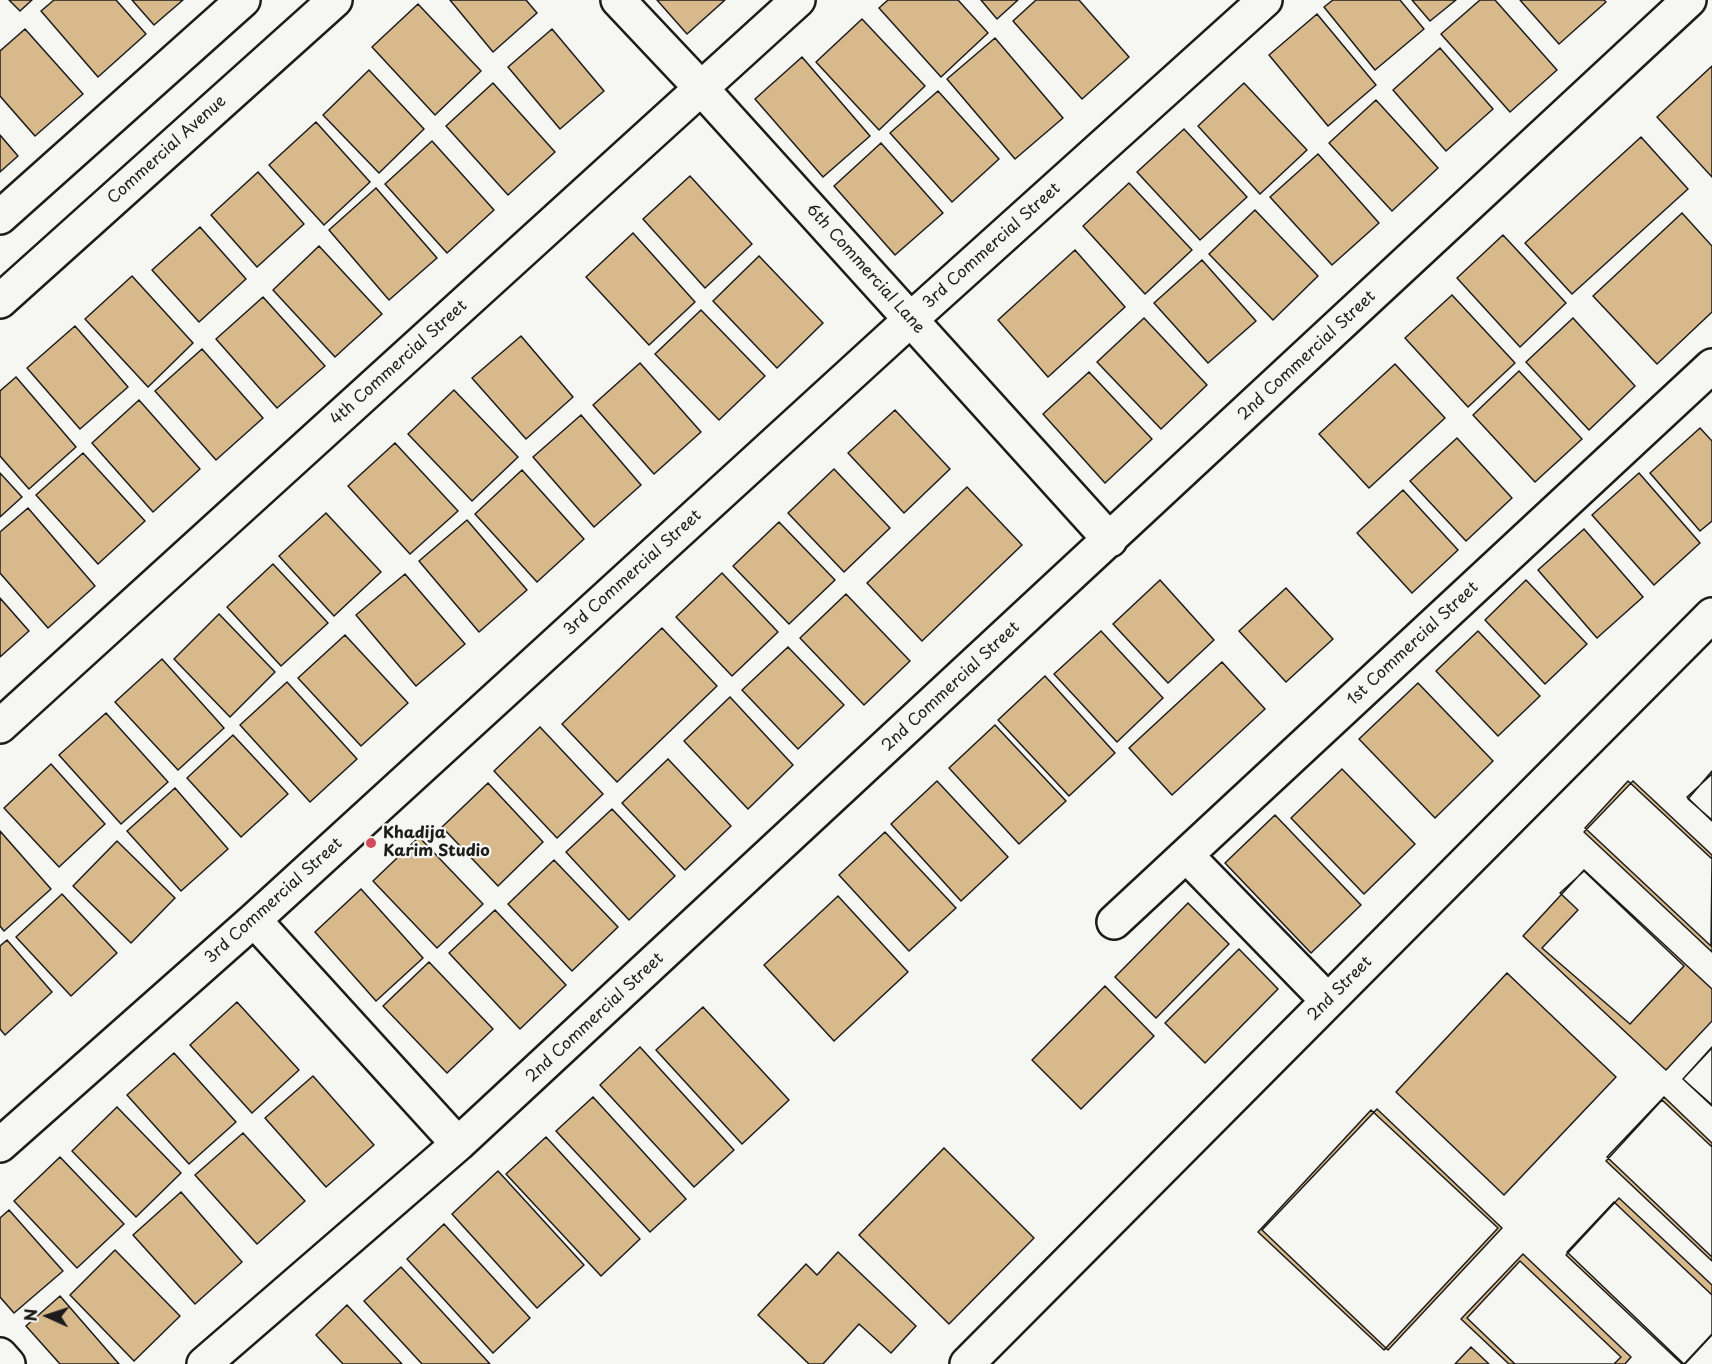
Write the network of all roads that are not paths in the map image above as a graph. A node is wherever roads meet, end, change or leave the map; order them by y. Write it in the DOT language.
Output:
graph roads {
  1 [pos="243,0"];
  2 [pos="335,0"];
  3 [pos="618,0"];
  4 [pos="798,0"];
  5 [pos="1265,0"];
  6 [pos="1689,0"];
  7 [pos="701,88"];
  8 [pos="0,218"];
  9 [pos="0,301"];
  10 [pos="910,320"];
  11 [pos="1712,366"];
  12 [pos="1110,540"];
  13 [pos="1712,615"];
  14 [pos="0,726"];
  15 [pos="1186,855"];
  16 [pos="254,920"];
  17 [pos="1114,922"];
  18 [pos="1328,1001"];
  19 [pos="458,1144"];
  20 [pos="0,1145"];
  21 [pos="0,1355"];
  22 [pos="8,1364"];
  23 [pos="204,1364"];
  24 [pos="967,1364"];
  1 -- 8 [label="street"];
  2 -- 9 [label="street, Commercial Avenue"];
  3 -- 7 [label="street, 6th Commercial Lane"];
  4 -- 7 [label="street, 4th Commercial Street"];
  5 -- 10 [label="street, 3rd Commercial Street"];
  6 -- 12 [label="street, 2nd Commercial Street"];
  7 -- 10 [label="street, 6th Commercial Lane"];
  7 -- 14 [label="street, 4th Commercial Street"];
  10 -- 12 [label="street, 6th Commercial Lane"];
  10 -- 16 [label="street, 3rd Commercial Street"];
  11 -- 15 [label="street, 1st Commercial Street"];
  12 -- 19 [label="street, 2nd Commercial Street"];
  13 -- 18 [label="street, 2nd Street"];
  15 -- 17 [label="street, 1st Commercial Street"];
  15 -- 18 [label="street"];
  16 -- 19 [label="street"];
  16 -- 20 [label="street, 3rd Commercial Street"];
  18 -- 24 [label="street, 2nd Street"];
  19 -- 23 [label="street, 2nd Commercial Street"];
  21 -- 22 [label="street"];
}
